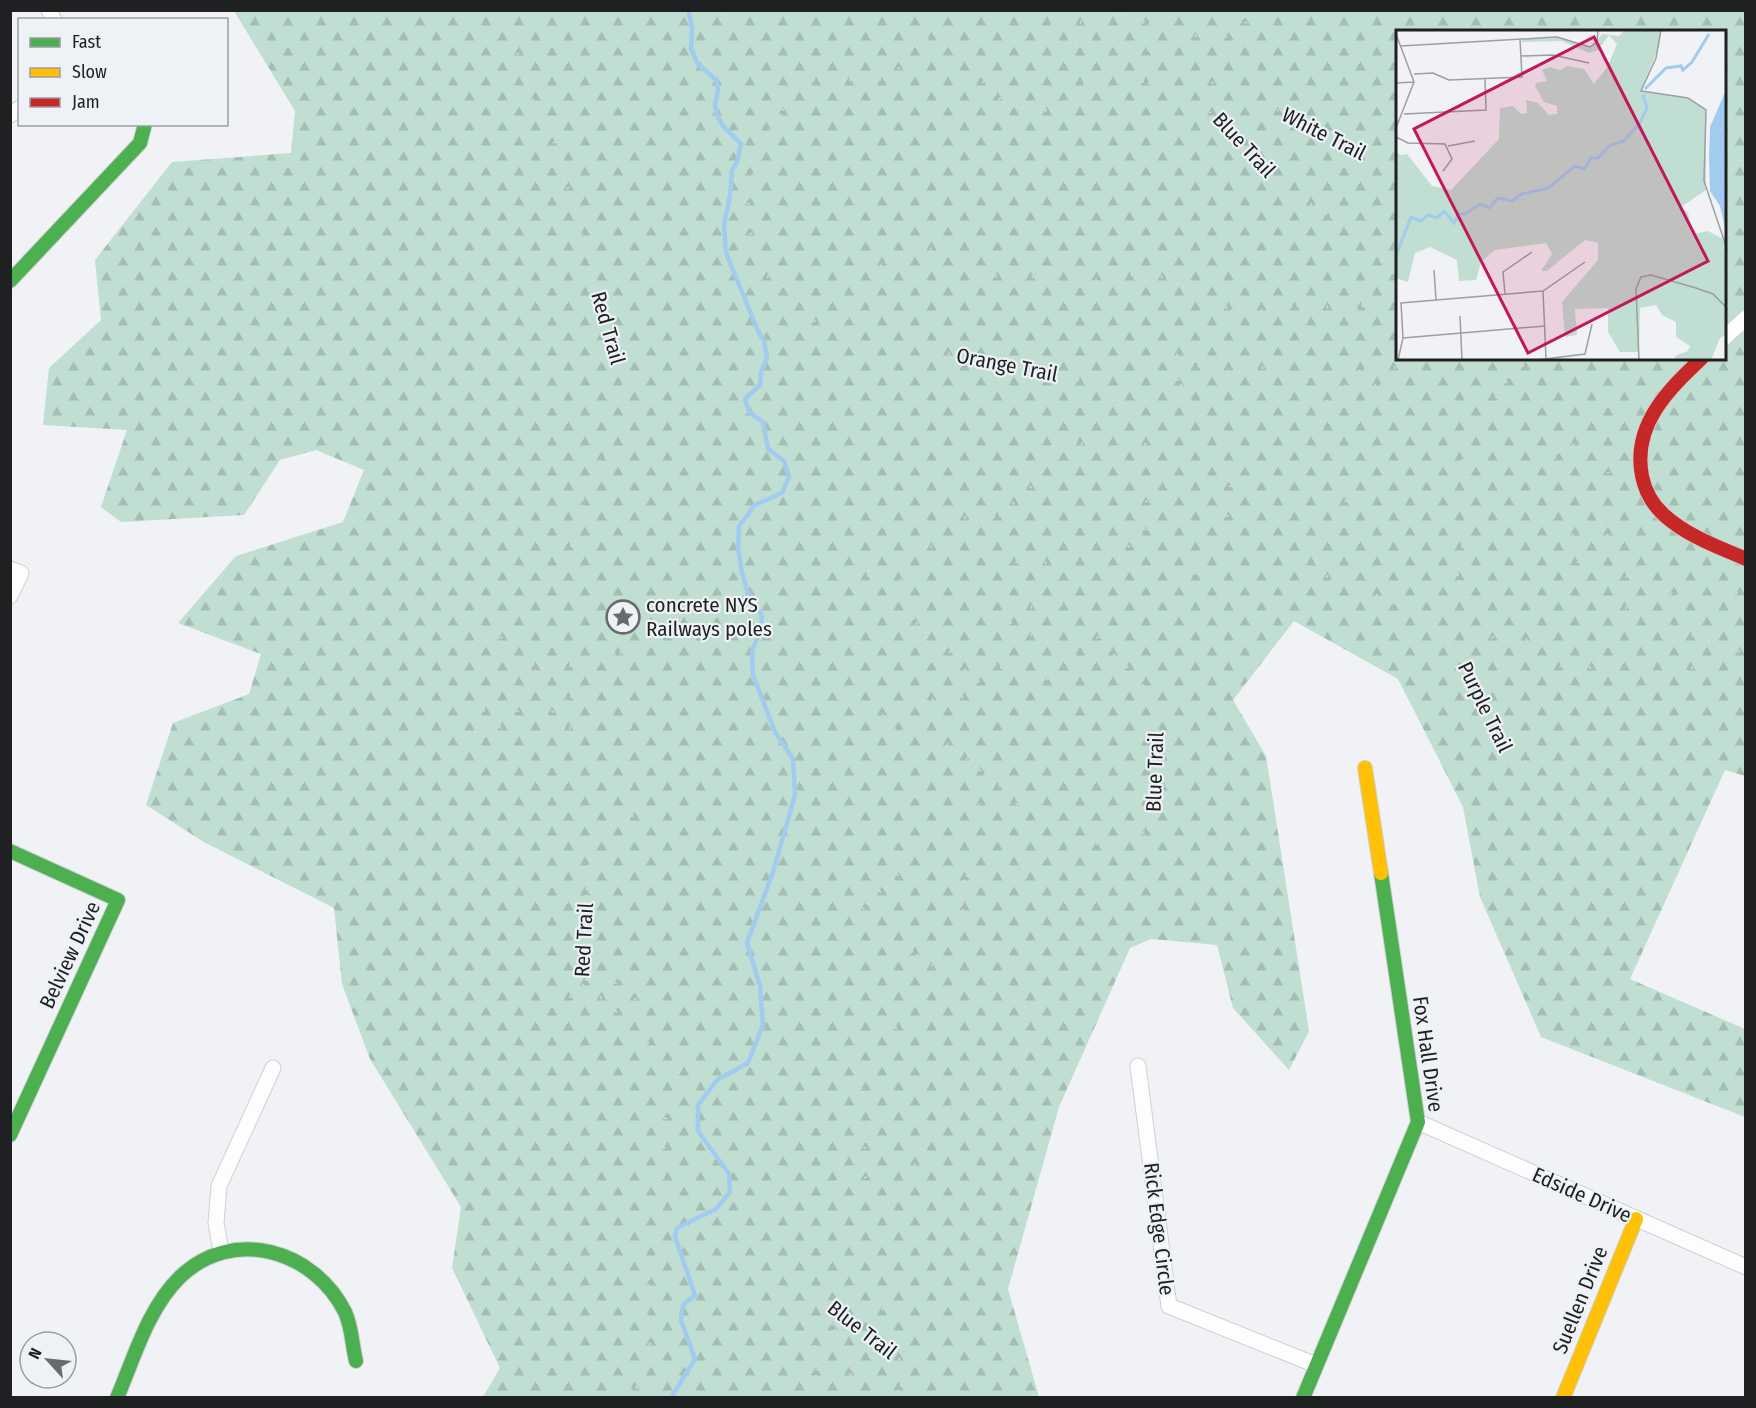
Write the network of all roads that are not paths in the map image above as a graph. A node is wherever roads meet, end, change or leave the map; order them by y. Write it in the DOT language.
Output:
graph roads {
  1 [pos="144,126"];
  2 [pos="10,281"];
  3 [pos="1746,318"];
  4 [pos="1726,337"];
  5 [pos="1700,360"];
  6 [pos="1746,559"];
  7 [pos="10,568"];
  8 [pos="10,596"];
  9 [pos="1365,768"];
  10 [pos="10,851"];
  11 [pos="1138,1066"];
  12 [pos="273,1068"];
  13 [pos="1418,1122"];
  14 [pos="10,1136"];
  15 [pos="1636,1219"];
  16 [pos="220,1251"];
  17 [pos="1746,1267"];
  18 [pos="356,1361"];
  19 [pos="1316,1365"];
  20 [pos="117,1398"];
  21 [pos="1303,1398"];
  22 [pos="1563,1398"];
  1 -- 2 [label="street"];
  3 -- 4 [label="street"];
  5 -- 6 [label="street"];
  7 -- 8 [label="street"];
  9 -- 13 [label="street, Fox Hall Drive"];
  10 -- 14 [label="street, Belview Drive"];
  11 -- 19 [label="street, Rick Edge Circle"];
  12 -- 16 [label="street"];
  13 -- 15 [label="street, Edside Drive"];
  13 -- 19 [label="street, Fox Hall Drive"];
  15 -- 17 [label="street, Edside Drive"];
  15 -- 22 [label="street, Suellen Drive"];
  16 -- 18 [label="street"];
  16 -- 20 [label="street"];
  19 -- 21 [label="street, Fox Hall Drive"];
}
